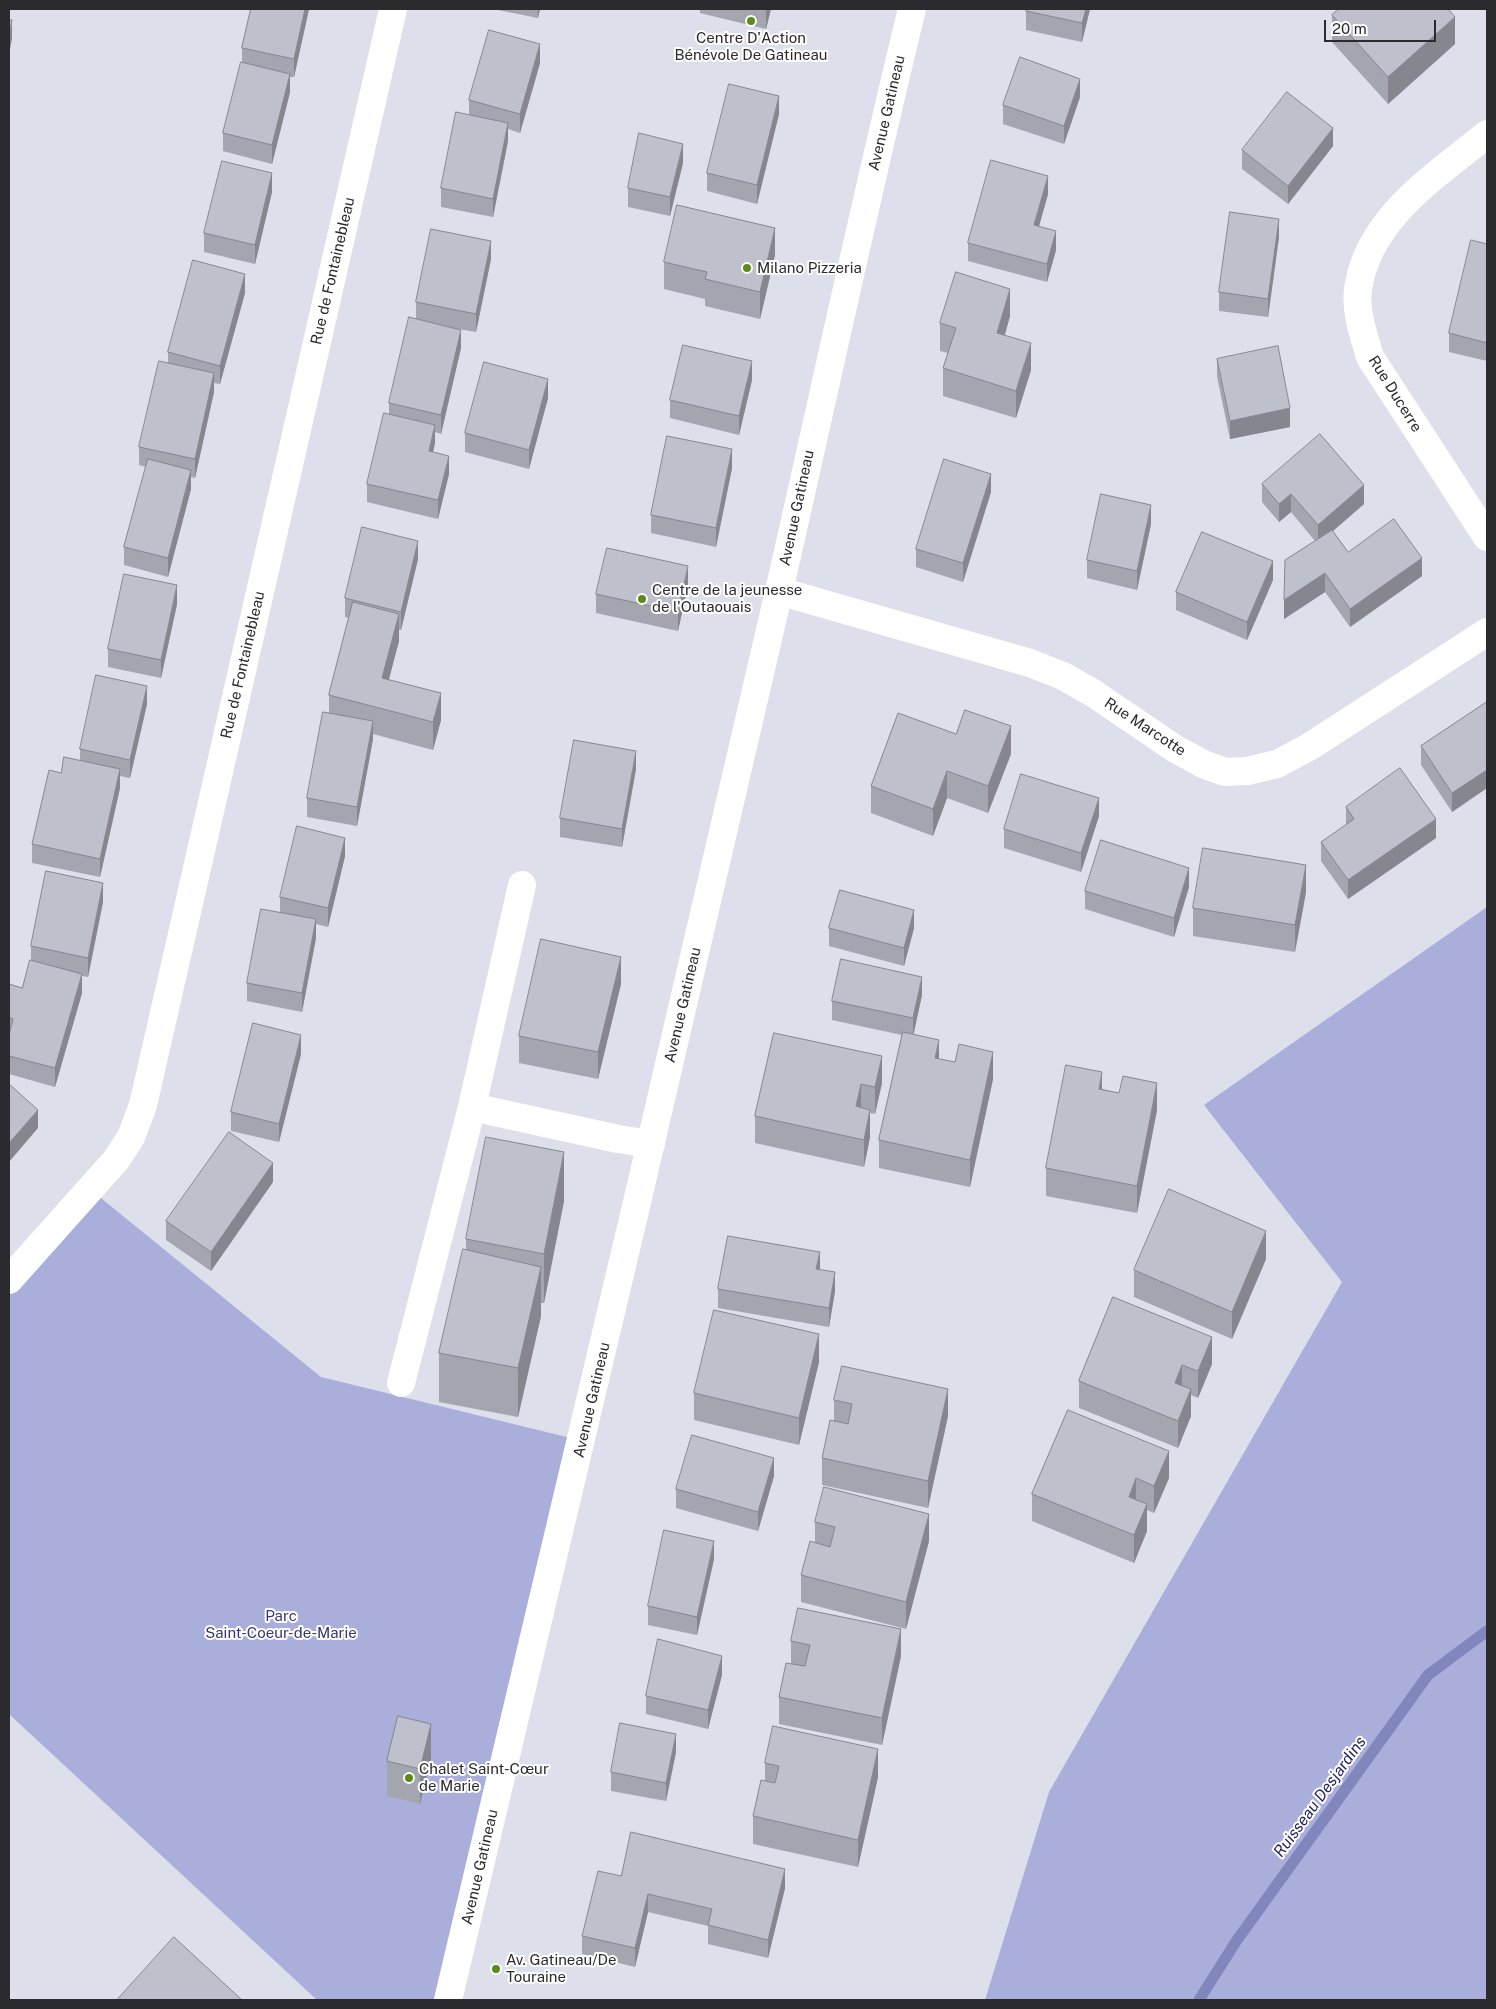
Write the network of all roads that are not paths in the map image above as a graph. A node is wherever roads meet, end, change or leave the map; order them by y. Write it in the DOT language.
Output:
graph roads {
  1 [pos="393,9"];
  2 [pos="912,9"];
  3 [pos="1487,134"];
  4 [pos="1487,537"];
  5 [pos="779,591"];
  6 [pos="1487,632"];
  7 [pos="522,885"];
  8 [pos="472,1107"];
  9 [pos="651,1144"];
  10 [pos="9,1280"];
  11 [pos="401,1383"];
  12 [pos="448,2000"];
  1 -- 10 [label="street, Rue de Fontainebleau"];
  2 -- 5 [label="street, Avenue Gatineau"];
  3 -- 4 [label="street, Rue Ducerre"];
  5 -- 6 [label="street, Rue Marcotte"];
  5 -- 9 [label="street, Avenue Gatineau"];
  7 -- 8 [label="street"];
  8 -- 9 [label="street"];
  8 -- 11 [label="street"];
  9 -- 12 [label="street, Avenue Gatineau"];
}
